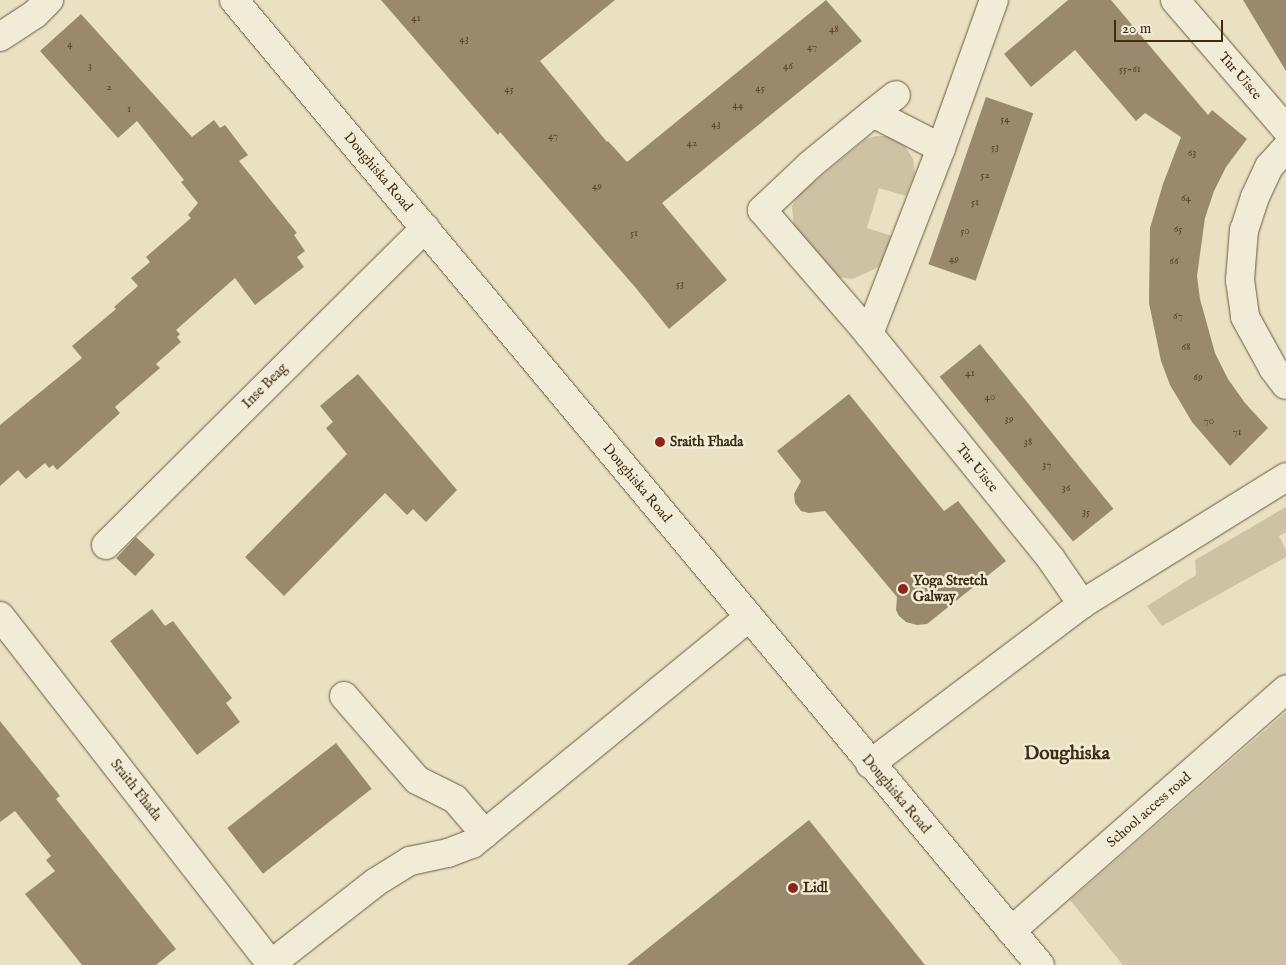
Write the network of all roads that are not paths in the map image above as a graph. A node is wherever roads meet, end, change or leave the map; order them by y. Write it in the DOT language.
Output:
graph roads {
  1 [pos="49,0"];
  2 [pos="234,0"];
  3 [pos="994,0"];
  4 [pos="1175,0"];
  5 [pos="0,37"];
  6 [pos="896,95"];
  7 [pos="874,113"];
  8 [pos="1286,129"];
  9 [pos="941,148"];
  10 [pos="1286,148"];
  11 [pos="424,228"];
  12 [pos="869,334"];
  13 [pos="1286,385"];
  14 [pos="1286,477"];
  15 [pos="106,544"];
  16 [pos="1082,604"];
  17 [pos="0,616"];
  18 [pos="749,617"];
  19 [pos="1286,690"];
  20 [pos="344,696"];
  21 [pos="870,764"];
  22 [pos="485,834"];
  23 [pos="1011,931"];
  24 [pos="270,964"];
  25 [pos="1040,965"];
  1 -- 5 [label="street"];
  2 -- 11 [label="street, Doughiska Road"];
  3 -- 9 [label="street"];
  4 -- 8 [label="street, Tur Uisce"];
  6 -- 7 [label="street, Tur Uisce"];
  7 -- 9 [label="street"];
  7 -- 12 [label="street, Tur Uisce"];
  9 -- 12 [label="street"];
  10 -- 13 [label="street"];
  11 -- 15 [label="street, Inse Beag"];
  11 -- 18 [label="street, Doughiska Road"];
  12 -- 16 [label="street, Tur Uisce"];
  14 -- 16 [label="street"];
  16 -- 21 [label="street"];
  17 -- 24 [label="street, Sraith Fhada"];
  18 -- 21 [label="street, Doughiska Road"];
  18 -- 22 [label="street, Sraith Fhada"];
  19 -- 23 [label="street, School access road"];
  20 -- 22 [label="street"];
  21 -- 23 [label="street, Doughiska Road"];
  22 -- 24 [label="street, Sraith Fhada"];
  23 -- 25 [label="street, Doughiska Road"];
}
